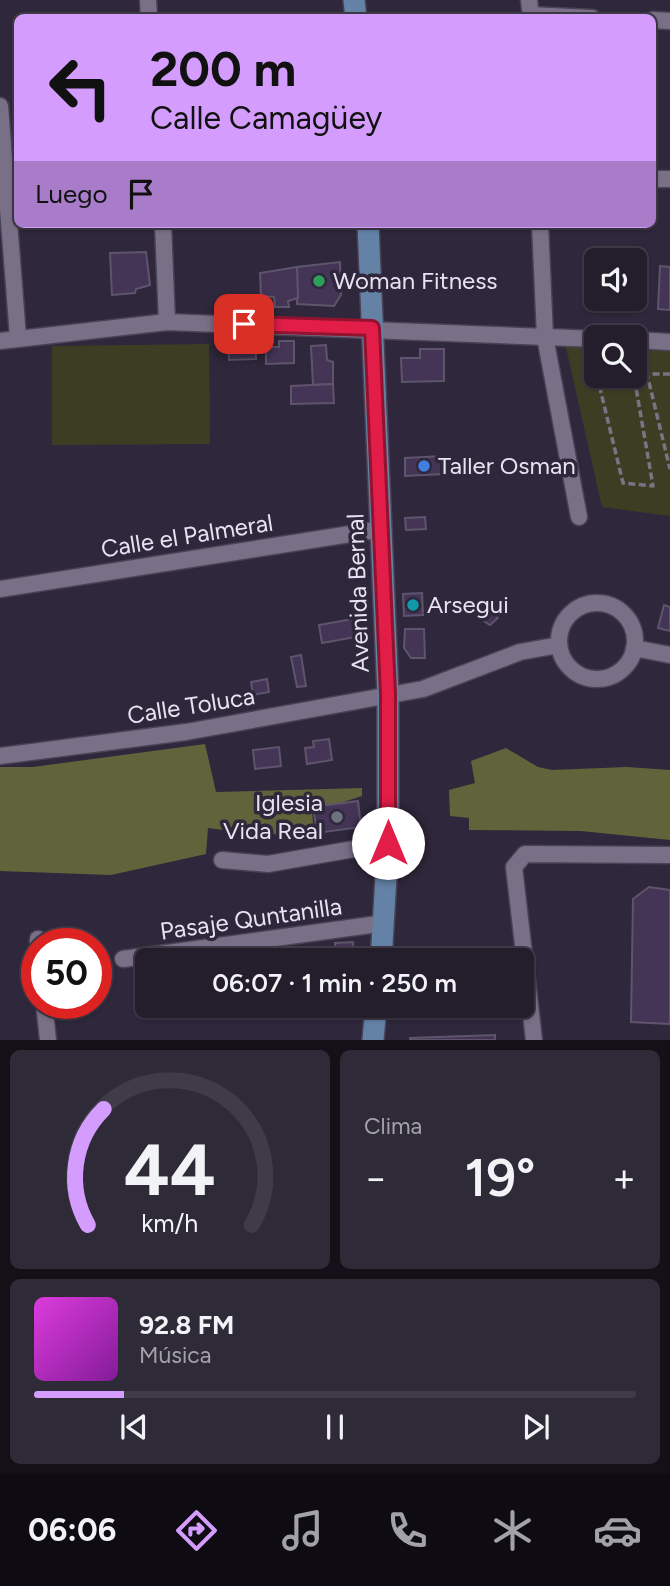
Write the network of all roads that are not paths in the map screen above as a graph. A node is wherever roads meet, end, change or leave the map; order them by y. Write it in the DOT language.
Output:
graph roads {
  1 [pos="530,11"];
  2 [pos="557,14"];
  3 [pos="0,106"];
  4 [pos="163,228"];
  5 [pos="368,228"];
  6 [pos="540,228"];
  7 [pos="167,322"];
  8 [pos="372,328"];
  9 [pos="18,337"];
  10 [pos="545,337"];
  11 [pos="584,338"];
  12 [pos="0,341"];
  13 [pos="647,341"];
  14 [pos="670,342"];
  15 [pos="579,517"];
  16 [pos="382,529"];
  17 [pos="0,589"];
  18 [pos="559,645"];
  19 [pos="634,648"];
  20 [pos="670,655"];
  21 [pos="388,694"];
  22 [pos="0,756"];
  23 [pos="388,843"];
  24 [pos="670,855"];
  25 [pos="222,860"];
  26 [pos="385,923"];
  27 [pos="382,948"];
  28 [pos="123,959"];
  29 [pos="375,1018"];
  30 [pos="46,1019"];
  31 [pos="48,1040"];
  32 [pos="373,1040"];
  33 [pos="534,1040"];
  1 -- 2 [label="street"];
  3 -- 9 [label="street"];
  4 -- 7 [label="street"];
  5 -- 8 [label="main road, Avenida Bernal"];
  6 -- 10 [label="street"];
  7 -- 8 [label="street"];
  7 -- 9 [label="street"];
  8 -- 10 [label="street"];
  8 -- 16 [label="main road, Avenida Bernal"];
  9 -- 12 [label="street"];
  10 -- 11 [label="street"];
  10 -- 15 [label="street"];
  13 -- 14 [label="street"];
  16 -- 17 [label="street, Calle el Palmeral"];
  16 -- 21 [label="main road, Avenida Bernal"];
  18 -- 19 [label="street"];
  18 -- 19 [label="street"];
  18 -- 21 [label="street, Calle Toluca"];
  19 -- 20 [label="street"];
  21 -- 22 [label="street, Calle Toluca"];
  21 -- 23 [label="main road, Avenida Bernal"];
  23 -- 25 [label="street"];
  23 -- 26 [label="main road, Avenida Bernal"];
  24 -- 33 [label="street"];
  26 -- 27 [label="main road, Avenida Bernal"];
  26 -- 28 [label="street, Pasaje Quntanilla"];
  29 -- 32 [label="main road"];
  30 -- 31 [label="street"];
}
